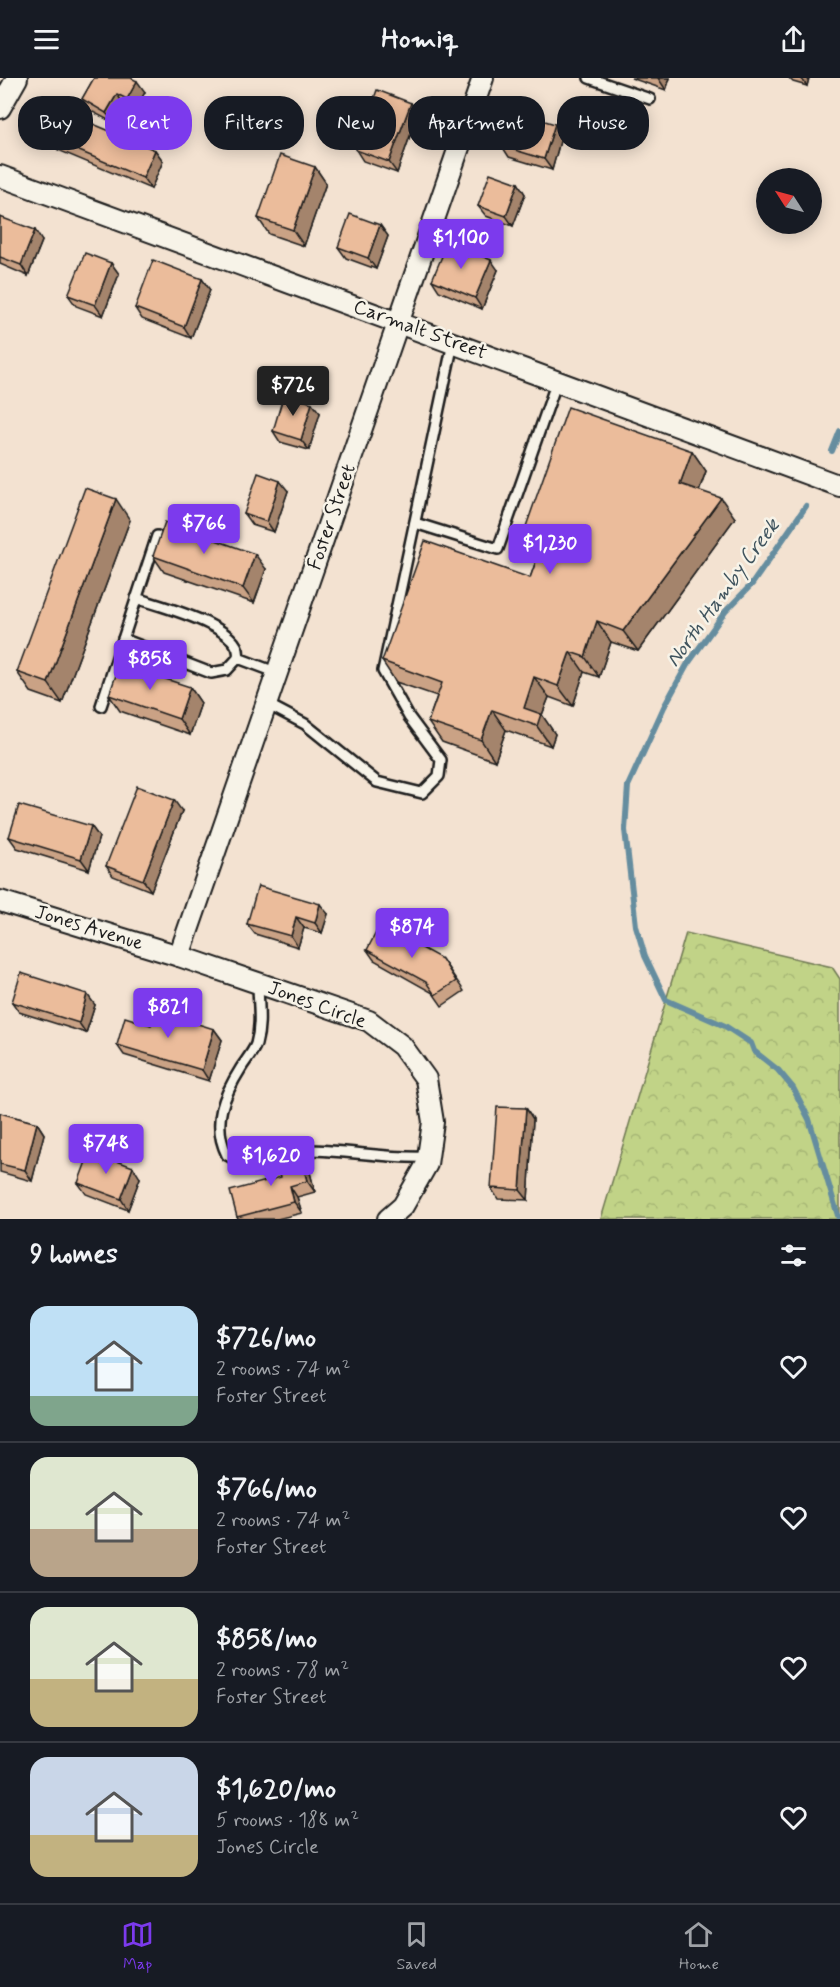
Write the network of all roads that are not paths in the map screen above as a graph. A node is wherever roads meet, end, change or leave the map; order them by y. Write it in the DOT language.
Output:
graph roads {
  1 [pos="17,78"];
  2 [pos="483,78"];
  3 [pos="589,78"];
  4 [pos="650,99"];
  5 [pos="0,108"];
  6 [pos="0,176"];
  7 [pos="400,323"];
  8 [pos="453,342"];
  9 [pos="557,381"];
  10 [pos="840,486"];
  11 [pos="414,523"];
  12 [pos="157,536"];
  13 [pos="136,598"];
  14 [pos="123,639"];
  15 [pos="238,658"];
  16 [pos="278,673"];
  17 [pos="267,704"];
  18 [pos="101,706"];
  19 [pos="0,901"];
  20 [pos="179,956"];
  21 [pos="258,983"];
  22 [pos="428,1157"];
  23 [pos="388,1219"];
  1 -- 5 [label="street"];
  2 -- 7 [label="street, Foster Street"];
  3 -- 4 [label="lane"];
  6 -- 7 [label="street, Carmalt Street"];
  7 -- 8 [label="street, Carmalt Street"];
  7 -- 16 [label="street, Foster Street"];
  8 -- 9 [label="street, Carmalt Street"];
  8 -- 11 [label="lane"];
  9 -- 10 [label="street, Carmalt Street"];
  9 -- 11 [label="lane"];
  11 -- 17 [label="lane"];
  12 -- 13 [label="lane"];
  13 -- 14 [label="lane"];
  13 -- 15 [label="lane"];
  14 -- 15 [label="lane"];
  14 -- 18 [label="lane"];
  15 -- 16 [label="lane"];
  16 -- 17 [label="street, Foster Street"];
  17 -- 20 [label="street, Foster Street"];
  19 -- 20 [label="street, Jones Avenue"];
  20 -- 21 [label="street, Jones Circle"];
  21 -- 22 [label="street, Jones Circle"];
  21 -- 22 [label="lane"];
  22 -- 23 [label="street, Jones Circle"];
}
